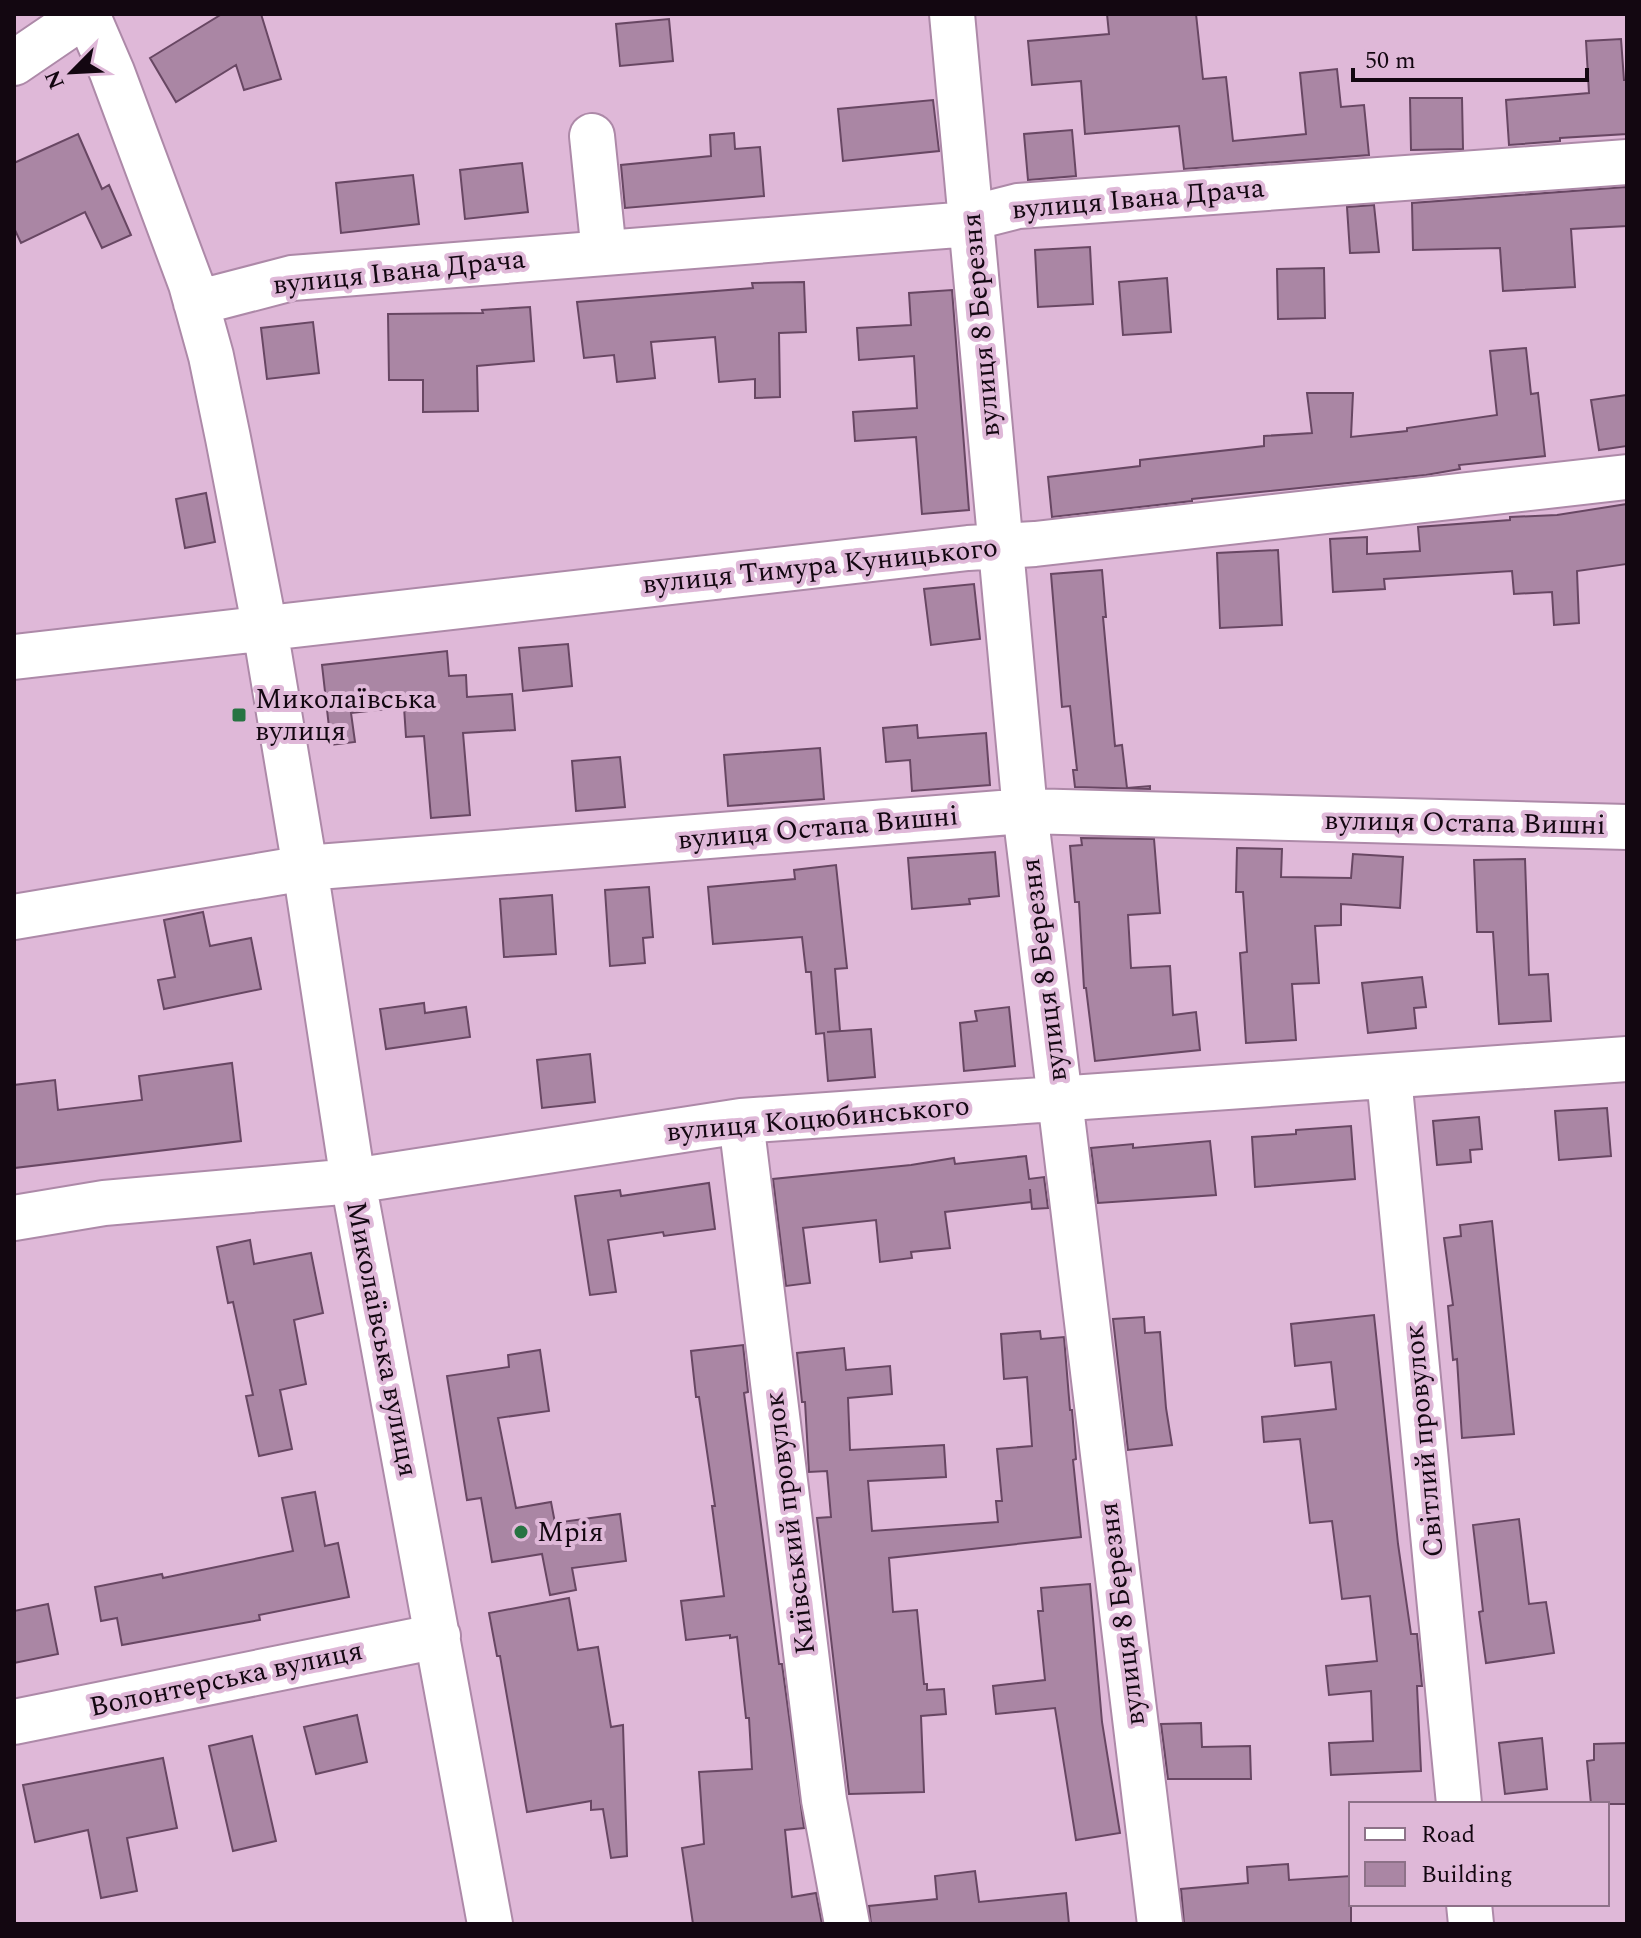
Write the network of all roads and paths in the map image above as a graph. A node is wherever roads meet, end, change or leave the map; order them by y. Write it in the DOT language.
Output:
graph roads {
  1 [pos="87,14"];
  2 [pos="952,14"];
  3 [pos="14,63"];
  4 [pos="592,136"];
  5 [pos="1627,162"];
  6 [pos="971,218"];
  7 [pos="604,253"];
  8 [pos="196,303"];
  9 [pos="1627,477"];
  10 [pos="1001,546"];
  11 [pos="265,629"];
  12 [pos="14,657"];
  13 [pos="1025,811"];
  14 [pos="1627,827"];
  15 [pos="305,868"];
  16 [pos="14,917"];
  17 [pos="1627,1059"];
  18 [pos="1389,1077"];
  19 [pos="1059,1099"];
  20 [pos="741,1121"];
  21 [pos="353,1181"];
  22 [pos="14,1218"];
  23 [pos="438,1636"];
  24 [pos="14,1722"];
  25 [pos="1459,1802"];
  26 [pos="490,1924"];
  27 [pos="847,1924"];
  28 [pos="1160,1924"];
  1 -- 3 [label="street"];
  1 -- 8 [label="street, Миколаївська вулиця"];
  2 -- 6 [label="street, вулиця 8 Березня"];
  4 -- 7 [label="street"];
  5 -- 6 [label="street, вулиця Івана Драча"];
  6 -- 7 [label="street, вулиця Івана Драча"];
  6 -- 10 [label="street, вулиця 8 Березня"];
  7 -- 8 [label="street, вулиця Івана Драча"];
  8 -- 11 [label="street, Миколаївська вулиця"];
  9 -- 10 [label="street, вулиця Тимура Куницького"];
  10 -- 11 [label="street, вулиця Тимура Куницького"];
  10 -- 13 [label="street, вулиця 8 Березня"];
  11 -- 12 [label="street, вулиця Тимура Куницького"];
  11 -- 15 [label="street, Миколаївська вулиця"];
  13 -- 14 [label="street, вулиця Остапа Вишні"];
  13 -- 15 [label="street, вулиця Остапа Вишні"];
  13 -- 19 [label="street, вулиця 8 Березня"];
  15 -- 16 [label="street, вулиця Остапа Вишні"];
  15 -- 21 [label="street, Миколаївська вулиця"];
  17 -- 18 [label="street, вулиця Коцюбинського"];
  18 -- 19 [label="street, вулиця Коцюбинського"];
  18 -- 25 [label="street, Світлий провулок"];
  19 -- 20 [label="street, вулиця Коцюбинського"];
  19 -- 28 [label="street, вулиця 8 Березня"];
  20 -- 21 [label="street, вулиця Коцюбинського"];
  20 -- 27 [label="street, Київський провулок"];
  21 -- 22 [label="street, вулиця Коцюбинського"];
  21 -- 23 [label="street, Миколаївська вулиця"];
  23 -- 24 [label="street, Волонтерська вулиця"];
  23 -- 26 [label="street, Миколаївська вулиця"];
}
